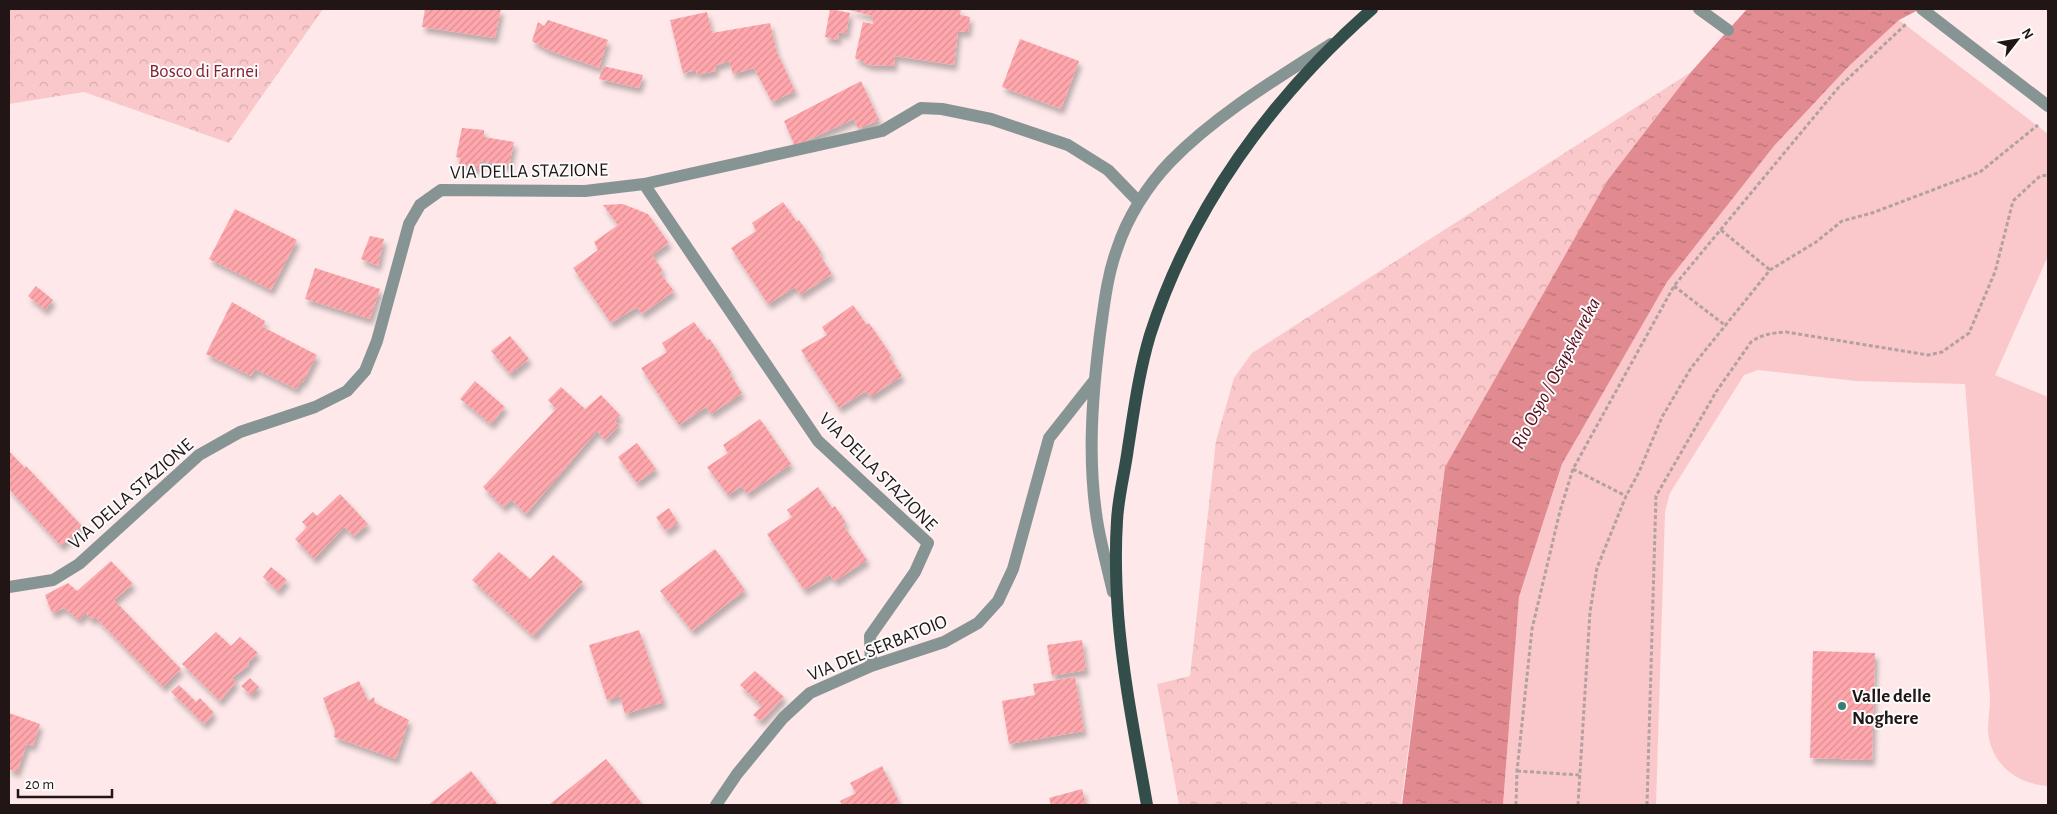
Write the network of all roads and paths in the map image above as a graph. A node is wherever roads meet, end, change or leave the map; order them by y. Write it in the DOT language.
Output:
graph roads {
  1 [pos="1372,9"];
  2 [pos="1699,9"];
  3 [pos="1922,9"];
  4 [pos="1907,24"];
  5 [pos="1728,30"];
  6 [pos="1336,41"];
  7 [pos="2048,106"];
  8 [pos="2041,123"];
  9 [pos="2048,175"];
  10 [pos="644,184"];
  11 [pos="1139,202"];
  12 [pos="1721,230"];
  13 [pos="1770,270"];
  14 [pos="1674,286"];
  15 [pos="1726,326"];
  16 [pos="1094,381"];
  17 [pos="1573,469"];
  18 [pos="1626,496"];
  19 [pos="9,587"];
  20 [pos="1118,613"];
  21 [pos="870,666"];
  22 [pos="1517,771"];
  23 [pos="1579,775"];
  24 [pos="716,805"];
  25 [pos="1147,805"];
  26 [pos="1516,805"];
  27 [pos="1578,805"];
  28 [pos="1647,805"];
  1 -- 6 [label="main road"];
  2 -- 5 [label="street"];
  3 -- 7 [label="street"];
  4 -- 12 [label="path"];
  6 -- 11 [label="street"];
  6 -- 20 [label="main road"];
  8 -- 13 [label="path"];
  9 -- 28 [label="path"];
  10 -- 11 [label="street, VIA DELLA STAZIONE"];
  10 -- 19 [label="street, VIA DELLA STAZIONE"];
  10 -- 21 [label="street, VIA DELLA STAZIONE"];
  11 -- 16 [label="street"];
  12 -- 13 [label="path"];
  12 -- 14 [label="path"];
  13 -- 15 [label="path"];
  14 -- 15 [label="path"];
  14 -- 17 [label="path"];
  15 -- 18 [label="path"];
  16 -- 20 [label="street"];
  16 -- 21 [label="street, VIA DEL SERBATOIO"];
  17 -- 18 [label="path"];
  17 -- 22 [label="path"];
  18 -- 23 [label="path"];
  20 -- 25 [label="main road"];
  21 -- 24 [label="street, VIA DEL SERBATOIO"];
  22 -- 23 [label="path"];
  22 -- 26 [label="path"];
  23 -- 27 [label="path"];
}
